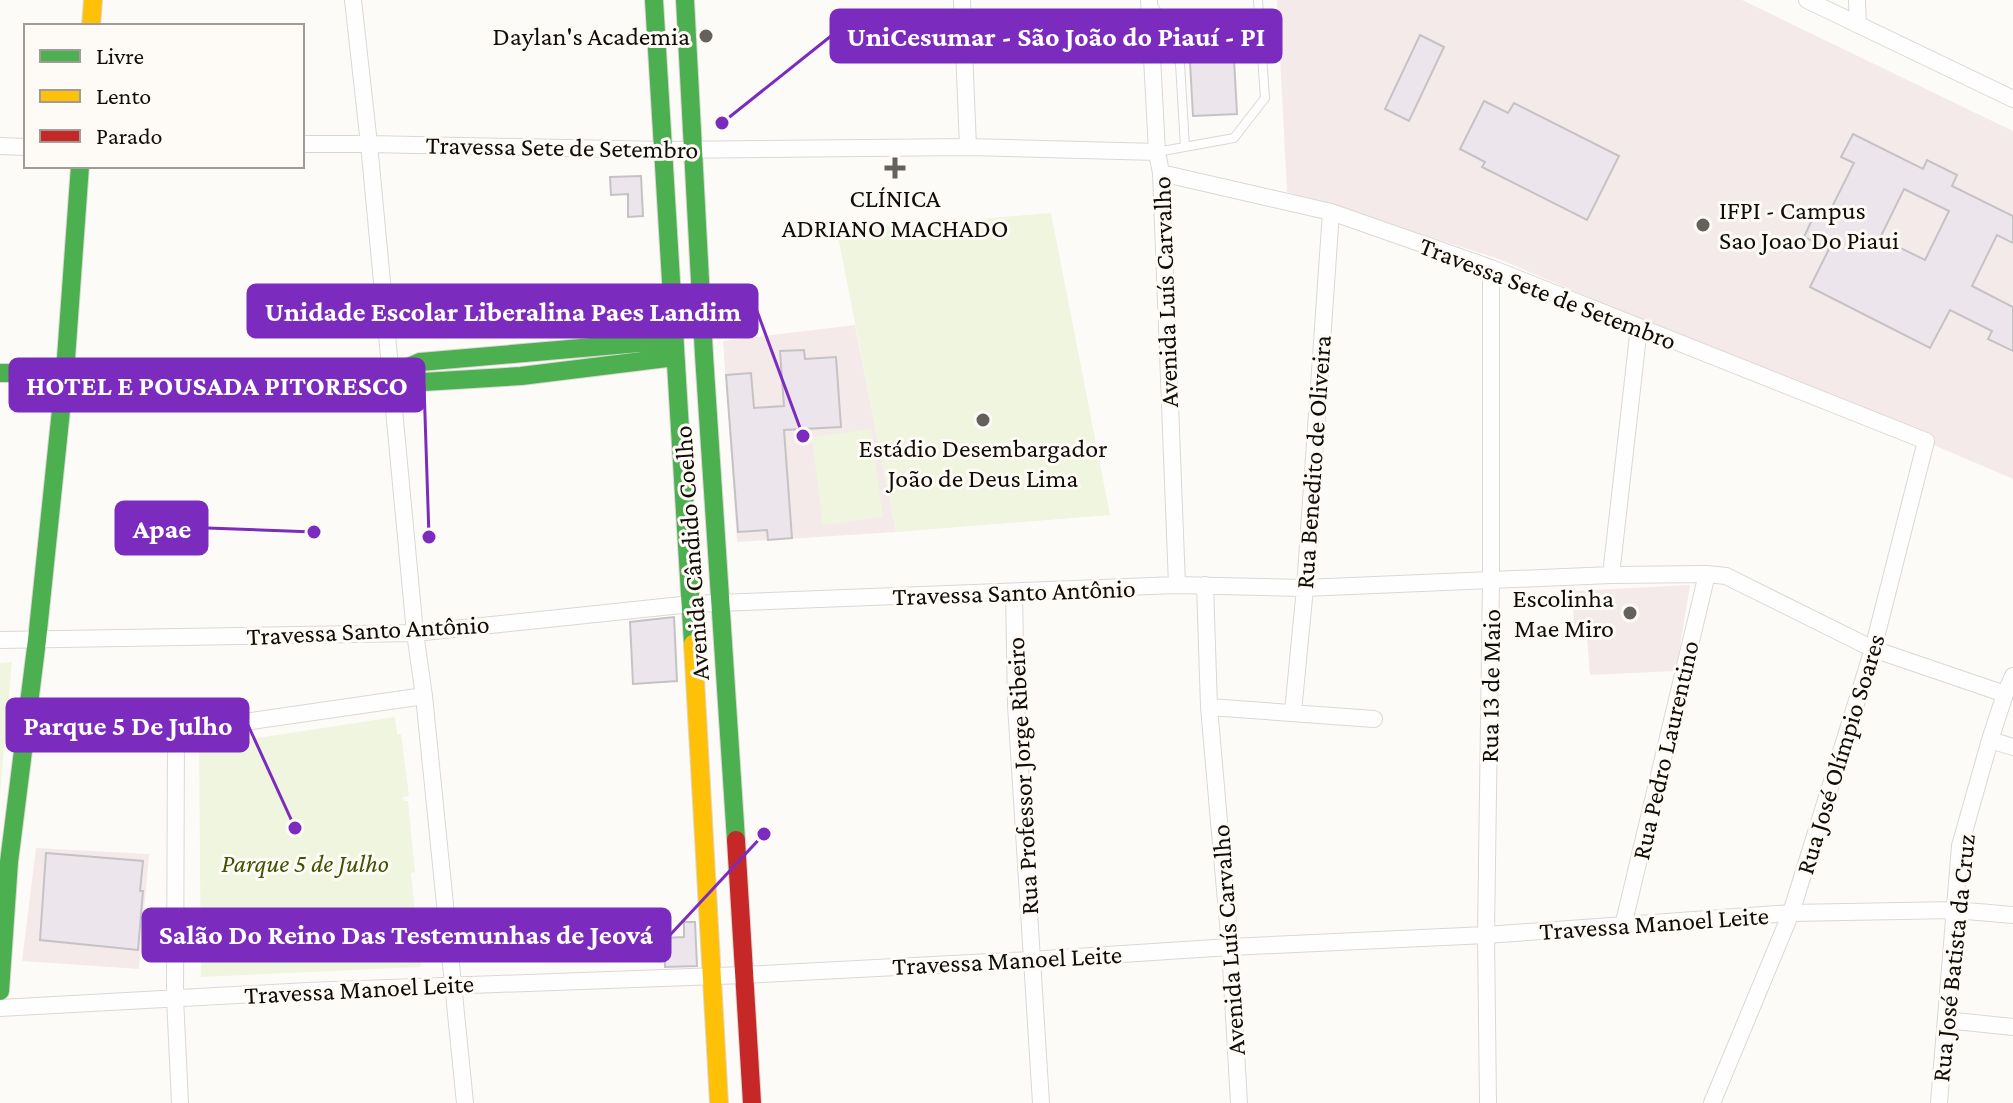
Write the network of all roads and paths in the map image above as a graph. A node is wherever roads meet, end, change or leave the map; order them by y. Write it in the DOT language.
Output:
graph roads {
  1 [pos="93,0"];
  2 [pos="353,0"];
  3 [pos="654,0"];
  4 [pos="685,0"];
  5 [pos="962,0"];
  6 [pos="1149,0"];
  7 [pos="1258,0"];
  8 [pos="1807,0"];
  9 [pos="1857,0"];
  10 [pos="91,24"];
  11 [pos="1858,25"];
  12 [pos="2013,99"];
  13 [pos="304,144"];
  14 [pos="369,144"];
  15 [pos="0,146"];
  16 [pos="24,147"];
  17 [pos="968,147"];
  18 [pos="1185,147"];
  19 [pos="694,149"];
  20 [pos="663,150"];
  21 [pos="1157,152"];
  22 [pos="80,168"];
  23 [pos="1161,173"];
  24 [pos="1331,212"];
  25 [pos="1491,268"];
  26 [pos="1639,327"];
  27 [pos="674,348"];
  28 [pos="521,354"];
  29 [pos="65,372"];
  30 [pos="0,373"];
  31 [pos="390,375"];
  32 [pos="521,376"];
  33 [pos="1926,441"];
  34 [pos="1707,574"];
  35 [pos="1611,575"];
  36 [pos="1491,580"];
  37 [pos="1177,585"];
  38 [pos="1205,585"];
  39 [pos="1305,588"];
  40 [pos="1014,592"];
  41 [pos="721,603"];
  42 [pos="691,604"];
  43 [pos="415,633"];
  44 [pos="0,640"];
  45 [pos="37,640"];
  46 [pos="1873,649"];
  47 [pos="2013,676"];
  48 [pos="2005,694"];
  49 [pos="424,696"];
  50 [pos="1209,707"];
  51 [pos="1293,712"];
  52 [pos="1374,719"];
  53 [pos="1990,740"];
  54 [pos="2013,747"];
  55 [pos="1955,910"];
  56 [pos="1791,913"];
  57 [pos="2013,915"];
  58 [pos="1623,926"];
  59 [pos="1486,935"];
  60 [pos="1230,947"];
  61 [pos="1030,960"];
  62 [pos="744,975"];
  63 [pos="711,976"];
  64 [pos="453,985"];
  65 [pos="0,991"];
  66 [pos="175,998"];
  67 [pos="0,1008"];
  68 [pos="1946,1020"];
  69 [pos="2013,1027"];
  70 [pos="180,1103"];
  71 [pos="465,1103"];
  72 [pos="719,1103"];
  73 [pos="752,1103"];
  74 [pos="1041,1103"];
  75 [pos="1239,1103"];
  76 [pos="1488,1103"];
  77 [pos="1712,1103"];
  78 [pos="1939,1103"];
  1 -- 10 [label="main road"];
  2 -- 14 [label="street"];
  3 -- 20 [label="main road, Avenida Cândido Coelho"];
  4 -- 19 [label="main road, Avenida Cândido Coelho"];
  5 -- 17 [label="street"];
  6 -- 18 [label="lane"];
  6 -- 21 [label="street, Avenida Luís Carvalho"];
  7 -- 18 [label="lane"];
  8 -- 11 [label="street"];
  9 -- 11 [label="street"];
  11 -- 12 [label="street"];
  13 -- 14 [label="street, Travessa Sete de Setembro"];
  14 -- 20 [label="street, Travessa Sete de Setembro"];
  14 -- 31 [label="street"];
  15 -- 16 [label="street"];
  17 -- 19 [label="street, Travessa Sete de Setembro"];
  17 -- 21 [label="street, Travessa Sete de Setembro"];
  18 -- 21 [label="lane"];
  19 -- 20 [label="street, Travessa Sete de Setembro"];
  19 -- 41 [label="main road, Avenida Cândido Coelho"];
  20 -- 27 [label="main road, Avenida Cândido Coelho"];
  21 -- 23 [label="street, Avenida Luís Carvalho"];
  22 -- 29 [label="main road"];
  23 -- 24 [label="street, Travessa Sete de Setembro"];
  23 -- 37 [label="street, Avenida Luís Carvalho"];
  24 -- 25 [label="street, Travessa Sete de Setembro"];
  24 -- 39 [label="street, Rua Benedito de Oliveira"];
  25 -- 26 [label="street, Travessa Sete de Setembro"];
  25 -- 36 [label="street, Rua 13 de Maio"];
  26 -- 33 [label="street, Travessa Sete de Setembro"];
  26 -- 35 [label="street"];
  27 -- 28 [label="main road"];
  27 -- 32 [label="main road"];
  27 -- 42 [label="main road, Avenida Cândido Coelho"];
  28 -- 31 [label="main road"];
  28 -- 32 [label="main road"];
  29 -- 30 [label="main road"];
  29 -- 31 [label="main road"];
  29 -- 45 [label="main road"];
  31 -- 32 [label="main road"];
  31 -- 43 [label="street"];
  33 -- 46 [label="street, Rua José Olímpio Soares"];
  34 -- 35 [label="street, Travessa Santo Antônio"];
  34 -- 46 [label="street, Travessa Santo Antônio"];
  34 -- 58 [label="street, Rua Pedro Laurentino"];
  35 -- 36 [label="street, Travessa Santo Antônio"];
  36 -- 39 [label="street, Travessa Santo Antônio"];
  36 -- 59 [label="street, Rua 13 de Maio"];
  37 -- 38 [label="street, Travessa Santo Antônio"];
  37 -- 40 [label="street, Travessa Santo Antônio"];
  38 -- 39 [label="street, Travessa Santo Antônio"];
  38 -- 50 [label="street, Avenida Luís Carvalho"];
  39 -- 51 [label="street, Rua Benedito de Oliveira"];
  40 -- 41 [label="street, Travessa Santo Antônio"];
  40 -- 61 [label="street, Rua Professor Jorge Ribeiro"];
  41 -- 42 [label="street, Travessa Santo Antônio"];
  41 -- 62 [label="main road, Avenida Cândido Coelho"];
  42 -- 43 [label="street, Travessa Santo Antônio"];
  42 -- 63 [label="main road, Avenida Cândido Coelho"];
  43 -- 45 [label="street, Travessa Santo Antônio"];
  43 -- 49 [label="street"];
  44 -- 45 [label="street, Travessa Santo Antônio"];
  45 -- 65 [label="main road"];
  46 -- 48 [label="street, Travessa Santo Antônio"];
  46 -- 56 [label="street, Rua José Olímpio Soares"];
  47 -- 48 [label="street, Rua José Batista da Cruz"];
  48 -- 53 [label="street, Rua José Batista da Cruz"];
  49 -- 64 [label="street"];
  49 -- 66 [label="street"];
  50 -- 51 [label="street"];
  50 -- 60 [label="street, Avenida Luís Carvalho"];
  51 -- 52 [label="street"];
  53 -- 54 [label="street"];
  53 -- 55 [label="street, Rua José Batista da Cruz"];
  55 -- 56 [label="street, Travessa Manoel Leite"];
  55 -- 57 [label="street, Travessa Manoel Leite"];
  55 -- 68 [label="street, Rua José Batista da Cruz"];
  56 -- 58 [label="street, Travessa Manoel Leite"];
  56 -- 77 [label="street, Rua José Olímpio Soares"];
  58 -- 59 [label="street, Travessa Manoel Leite"];
  59 -- 60 [label="street, Travessa Manoel Leite"];
  59 -- 76 [label="street, Rua 13 de Maio"];
  60 -- 61 [label="street, Travessa Manoel Leite"];
  60 -- 75 [label="street, Avenida Luís Carvalho"];
  61 -- 62 [label="street, Travessa Manoel Leite"];
  61 -- 74 [label="street, Rua Professor Jorge Ribeiro"];
  62 -- 63 [label="street, Travessa Manoel Leite"];
  62 -- 73 [label="main road, Avenida Cândido Coelho"];
  63 -- 64 [label="street, Travessa Manoel Leite"];
  63 -- 72 [label="main road, Avenida Cândido Coelho"];
  64 -- 66 [label="street, Travessa Manoel Leite"];
  64 -- 71 [label="street"];
  66 -- 67 [label="street, Travessa Manoel Leite"];
  66 -- 70 [label="street"];
  68 -- 69 [label="street"];
  68 -- 78 [label="street, Rua José Batista da Cruz"];
}
